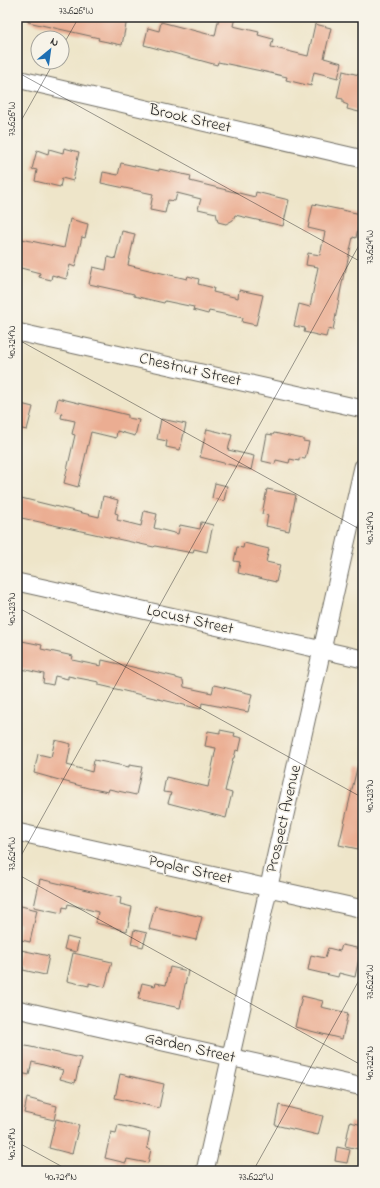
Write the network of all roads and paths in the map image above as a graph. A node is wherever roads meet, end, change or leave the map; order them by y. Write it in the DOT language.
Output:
graph roads {
  1 [pos="17,79"];
  2 [pos="363,159"];
  3 [pos="17,332"];
  4 [pos="363,409"];
  5 [pos="363,467"];
  6 [pos="17,582"];
  7 [pos="322,650"];
  8 [pos="363,659"];
  9 [pos="17,832"];
  10 [pos="268,888"];
  11 [pos="363,909"];
  12 [pos="17,1009"];
  13 [pos="231,1057"];
  14 [pos="363,1087"];
  15 [pos="205,1171"];
  1 -- 2 [label="street, Brook Street"];
  3 -- 4 [label="street, Chestnut Street"];
  5 -- 7 [label="street, Prospect Avenue"];
  6 -- 7 [label="street, Locust Street"];
  7 -- 8 [label="street, Locust Street"];
  7 -- 10 [label="street, Prospect Avenue"];
  9 -- 10 [label="street, Poplar Street"];
  10 -- 11 [label="street, Poplar Street"];
  10 -- 13 [label="street, Prospect Avenue"];
  12 -- 13 [label="street, Garden Street"];
  13 -- 14 [label="street, Garden Street"];
  13 -- 15 [label="street, Prospect Avenue"];
}
